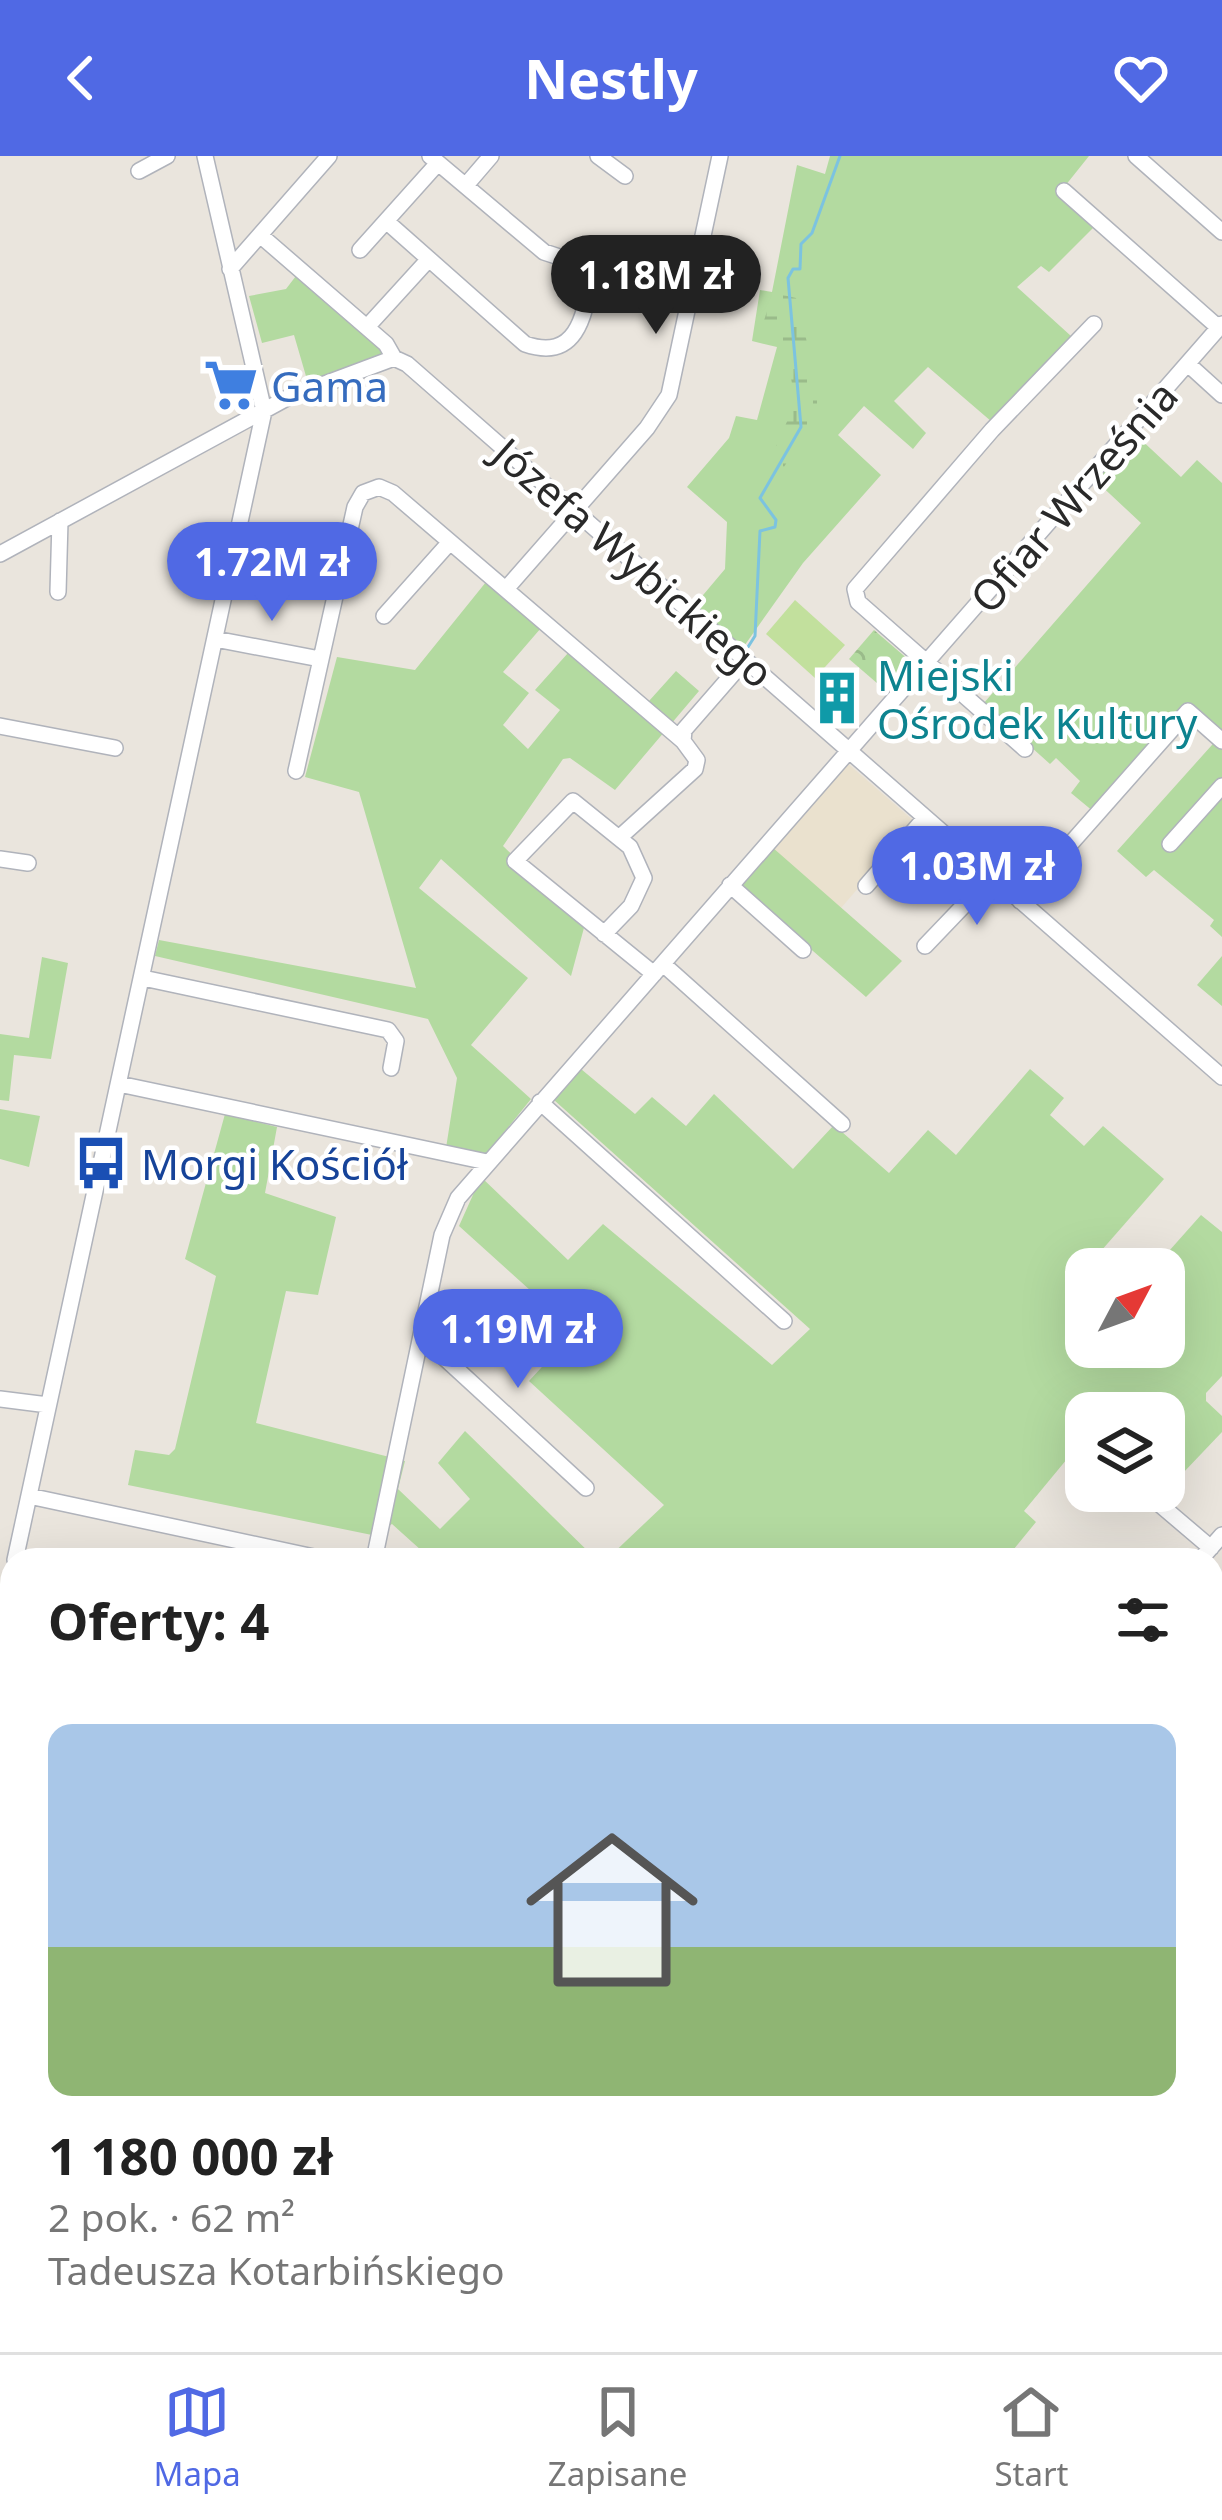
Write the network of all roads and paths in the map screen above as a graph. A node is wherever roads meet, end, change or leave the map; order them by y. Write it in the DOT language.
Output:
graph roads {
  1 [pos="166,156"];
  2 [pos="205,156"];
  3 [pos="329,156"];
  4 [pos="491,156"];
  5 [pos="598,156"];
  6 [pos="720,156"];
  7 [pos="1136,156"];
  8 [pos="434,159"];
  9 [pos="139,171"];
  10 [pos="626,176"];
  11 [pos="467,184"];
  12 [pos="1064,191"];
  13 [pos="386,221"];
  14 [pos="1222,232"];
  15 [pos="260,236"];
  16 [pos="361,250"];
  17 [pos="430,259"];
  18 [pos="230,268"];
  19 [pos="593,268"];
  20 [pos="693,285"];
  21 [pos="1094,324"];
  22 [pos="1220,326"];
  23 [pos="367,327"];
  24 [pos="394,358"];
  25 [pos="1189,365"];
  26 [pos="1222,394"];
  27 [pos="264,411"];
  28 [pos="575,511"];
  29 [pos="60,520"];
  30 [pos="450,542"];
  31 [pos="0,554"];
  32 [pos="506,589"];
  33 [pos="58,592"];
  34 [pos="384,616"];
  35 [pos="215,639"];
  36 [pos="320,659"];
  37 [pos="745,660"];
  38 [pos="927,662"];
  39 [pos="0,726"];
  40 [pos="683,741"];
  41 [pos="1222,741"];
  42 [pos="115,748"];
  43 [pos="1025,749"];
  44 [pos="848,750"];
  45 [pos="296,771"];
  46 [pos="1222,786"];
  47 [pos="926,818"];
  48 [pos="620,837"];
  49 [pos="1170,844"];
  50 [pos="0,859"];
  51 [pos="28,863"];
  52 [pos="992,876"];
  53 [pos="730,885"];
  54 [pos="866,886"];
  55 [pos="1021,901"];
  56 [pos="604,934"];
  57 [pos="925,946"];
  58 [pos="802,950"];
  59 [pos="658,969"];
  60 [pos="143,978"];
  61 [pos="391,1068"];
  62 [pos="1222,1077"];
  63 [pos="119,1084"];
  64 [pos="540,1102"];
  65 [pos="842,1124"];
  66 [pos="487,1162"];
  67 [pos="784,1321"];
  68 [pos="420,1345"];
  69 [pos="0,1399"];
  70 [pos="48,1405"];
  71 [pos="586,1488"];
  72 [pos="29,1496"];
  73 [pos="1169,1512"];
  74 [pos="18,1548"];
  75 [pos="272,1548"];
  76 [pos="377,1548"];
  77 [pos="1211,1548"];
  1 -- 9 [label="street"];
  2 -- 18 [label="street"];
  3 -- 15 [label="street"];
  4 -- 11 [label="street"];
  5 -- 10 [label="street"];
  6 -- 20 [label="street"];
  7 -- 14 [label="street"];
  8 -- 11 [label="street"];
  8 -- 13 [label="street"];
  11 -- 19 [label="street"];
  12 -- 22 [label="street, Ofiar Września"];
  13 -- 16 [label="street"];
  13 -- 17 [label="street"];
  15 -- 18 [label="street"];
  15 -- 23 [label="street, Józefa Wybickiego"];
  17 -- 19 [label="street"];
  17 -- 23 [label="street"];
  18 -- 27 [label="street"];
  19 -- 20 [label="street"];
  20 -- 28 [label="street"];
  21 -- 38 [label="street"];
  22 -- 25 [label="street, Ofiar Września"];
  23 -- 24 [label="street, Józefa Wybickiego"];
  24 -- 27 [label="street"];
  24 -- 28 [label="street, Józefa Wybickiego"];
  25 -- 26 [label="street"];
  25 -- 38 [label="street, Ofiar Września"];
  27 -- 29 [label="street"];
  27 -- 35 [label="street"];
  28 -- 32 [label="street"];
  28 -- 37 [label="street, Józefa Wybickiego"];
  29 -- 31 [label="street"];
  29 -- 33 [label="street"];
  30 -- 32 [label="street"];
  30 -- 34 [label="street"];
  30 -- 36 [label="street"];
  32 -- 40 [label="street"];
  35 -- 36 [label="street"];
  35 -- 60 [label="street"];
  36 -- 45 [label="street"];
  37 -- 40 [label="street"];
  37 -- 44 [label="street, Józefa Wybickiego"];
  38 -- 43 [label="street"];
  38 -- 44 [label="street, Ofiar Września"];
  39 -- 42 [label="street"];
  40 -- 48 [label="street"];
  41 -- 55 [label="street"];
  44 -- 47 [label="street, Józefa Wybickiego"];
  44 -- 53 [label="street, Ofiar Września"];
  46 -- 49 [label="street"];
  47 -- 52 [label="street, Józefa Wybickiego"];
  47 -- 54 [label="street"];
  48 -- 56 [label="street"];
  48 -- 56 [label="street"];
  50 -- 51 [label="street"];
  52 -- 55 [label="street, Józefa Wybickiego"];
  52 -- 57 [label="street"];
  53 -- 58 [label="street"];
  53 -- 59 [label="street, Ofiar Września"];
  55 -- 62 [label="street, Józefa Wybickiego"];
  56 -- 59 [label="street"];
  59 -- 64 [label="street, Ofiar Września"];
  59 -- 65 [label="street"];
  60 -- 61 [label="street"];
  60 -- 63 [label="street"];
  63 -- 66 [label="street"];
  63 -- 70 [label="street"];
  64 -- 66 [label="street, Ofiar Września"];
  64 -- 67 [label="street"];
  66 -- 68 [label="street, Ofiar Września"];
  68 -- 71 [label="street"];
  68 -- 76 [label="street, Ofiar Września"];
  69 -- 70 [label="street"];
  70 -- 72 [label="street"];
  72 -- 74 [label="street"];
  72 -- 75 [label="street"];
  73 -- 77 [label="street"];
}
